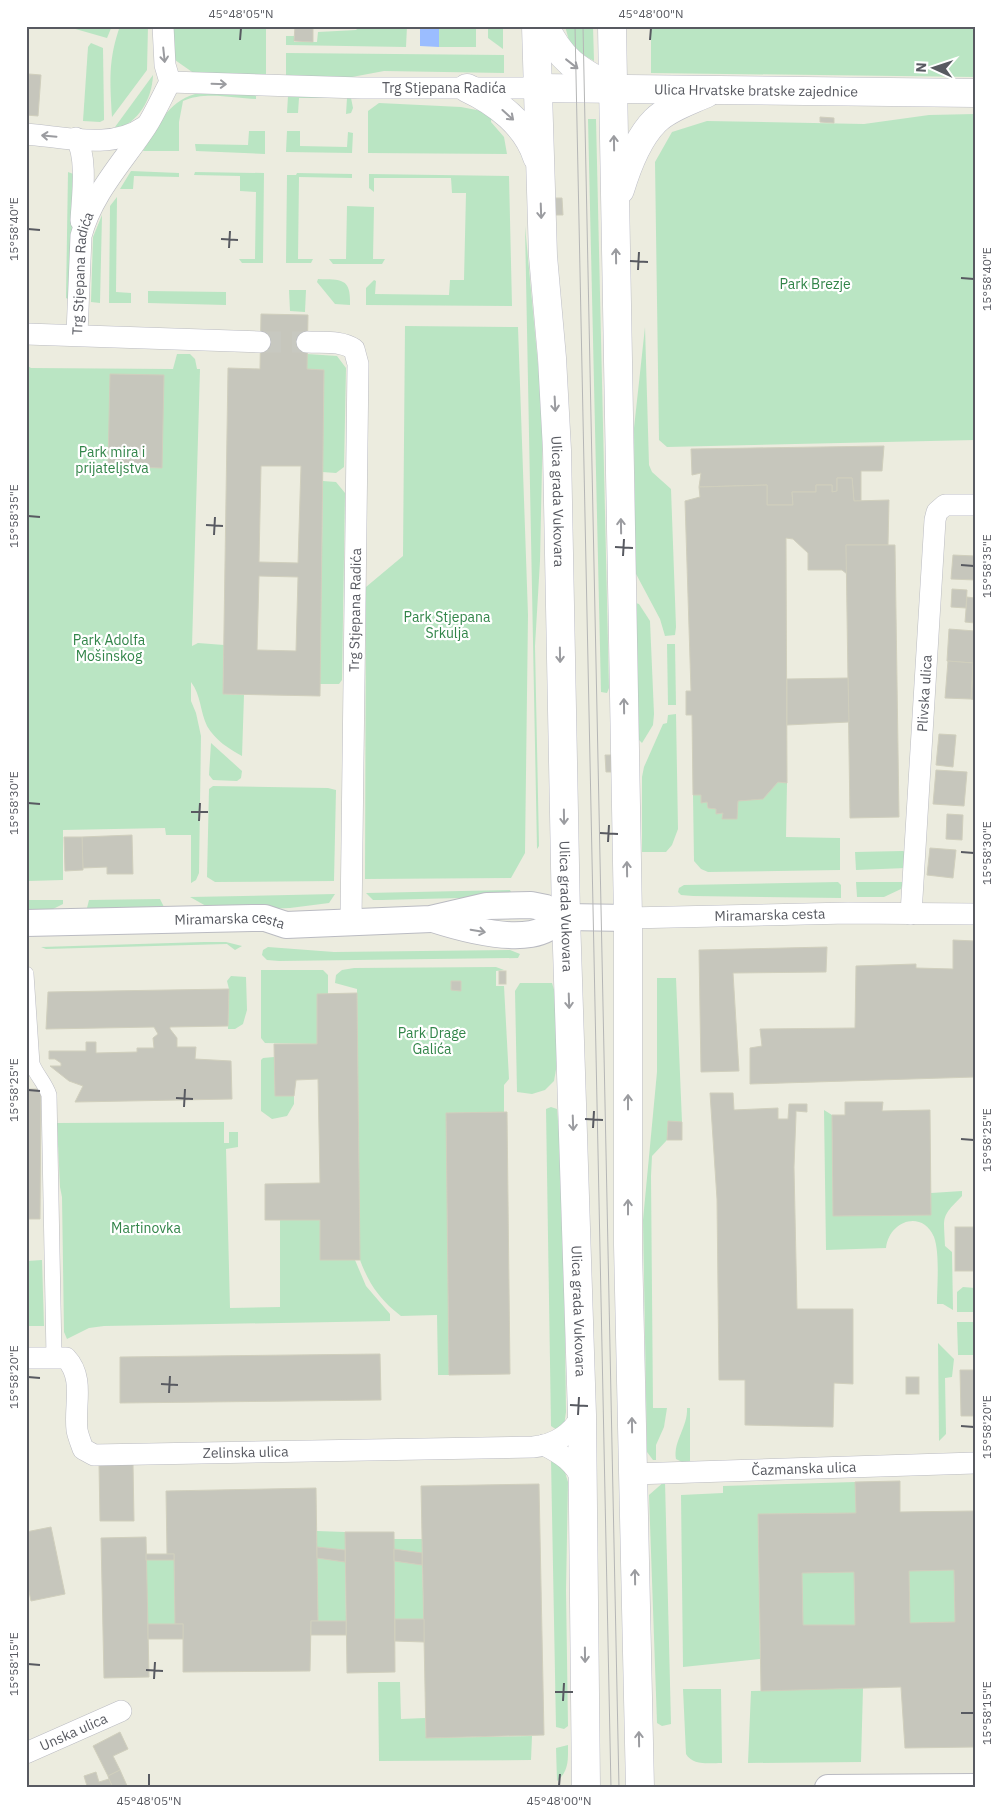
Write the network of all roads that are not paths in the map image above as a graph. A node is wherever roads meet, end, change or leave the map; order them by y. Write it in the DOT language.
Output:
graph roads {
  1 [pos="163,26"];
  2 [pos="536,26"];
  3 [pos="545,26"];
  4 [pos="612,26"];
  5 [pos="170,82"];
  6 [pos="467,88"];
  7 [pos="537,88"];
  8 [pos="613,89"];
  9 [pos="712,90"];
  10 [pos="975,93"];
  11 [pos="146,126"];
  12 [pos="26,134"];
  13 [pos="76,138"];
  14 [pos="539,162"];
  15 [pos="615,210"];
  16 [pos="81,236"];
  17 [pos="26,334"];
  18 [pos="77,334"];
  19 [pos="260,342"];
  20 [pos="307,342"];
  21 [pos="975,505"];
  22 [pos="911,914"];
  23 [pos="975,914"];
  24 [pos="566,917"];
  25 [pos="628,918"];
  26 [pos="351,920"];
  27 [pos="26,923"];
  28 [pos="286,925"];
  29 [pos="26,939"];
  30 [pos="26,974"];
  31 [pos="54,1356"];
  32 [pos="26,1358"];
  33 [pos="582,1415"];
  34 [pos="544,1445"];
  35 [pos="975,1463"];
  36 [pos="633,1474"];
  37 [pos="583,1481"];
  38 [pos="121,1711"];
  39 [pos="26,1753"];
  40 [pos="975,1787"];
  41 [pos="586,1788"];
  42 [pos="640,1788"];
  43 [pos="828,1788"];
  1 -- 5 [label="street, one-way"];
  2 -- 7 [label="main road, Ulica grada Vukovara"];
  3 -- 8 [label="main road, one-way"];
  4 -- 8 [label="main road"];
  5 -- 6 [label="street, Trg Stjepana Radića, one-way"];
  5 -- 11 [label="street, Trg Stjepana Radića"];
  6 -- 7 [label="street, Trg Stjepana Radića"];
  6 -- 14 [label="main road, one-way"];
  7 -- 8 [label="main road, Ulica Hrvatske bratske zajednice"];
  7 -- 14 [label="main road, Ulica grada Vukovara"];
  8 -- 9 [label="main road, Ulica Hrvatske bratske zajednice"];
  15 -- 8 [label="main road, one-way"];
  9 -- 10 [label="main road, Ulica Hrvatske bratske zajednice"];
  9 -- 15 [label="main road"];
  11 -- 13 [label="street"];
  11 -- 16 [label="street, Trg Stjepana Radića"];
  13 -- 12 [label="street, one-way"];
  13 -- 16 [label="street"];
  14 -- 24 [label="main road, Ulica grada Vukovara, one-way"];
  25 -- 15 [label="main road, one-way"];
  16 -- 18 [label="street, Trg Stjepana Radića"];
  17 -- 18 [label="street"];
  18 -- 19 [label="street, Trg Stjepana Radića"];
  20 -- 26 [label="street, Trg Stjepana Radića"];
  21 -- 22 [label="street, Plivska ulica"];
  22 -- 23 [label="street, Miramarska cesta"];
  22 -- 25 [label="street, Miramarska cesta"];
  24 -- 25 [label="street, Miramarska cesta"];
  24 -- 26 [label="street, Miramarska cesta"];
  24 -- 33 [label="main road, Ulica grada Vukovara, one-way"];
  36 -- 25 [label="main road, one-way"];
  26 -- 28 [label="street, Miramarska cesta"];
  27 -- 28 [label="street, Miramarska cesta"];
  28 -- 29 [label="street"];
  30 -- 31 [label="street"];
  31 -- 32 [label="street"];
  31 -- 34 [label="street, Zelinska ulica"];
  33 -- 34 [label="street, Zelinska ulica"];
  33 -- 37 [label="main road, Ulica grada Vukovara"];
  34 -- 37 [label="street"];
  35 -- 36 [label="street, Čazmanska ulica"];
  42 -- 36 [label="main road, one-way"];
  37 -- 41 [label="main road, Ulica grada Vukovara, one-way"];
  38 -- 39 [label="street, Unska ulica"];
  40 -- 43 [label="street"];
}
